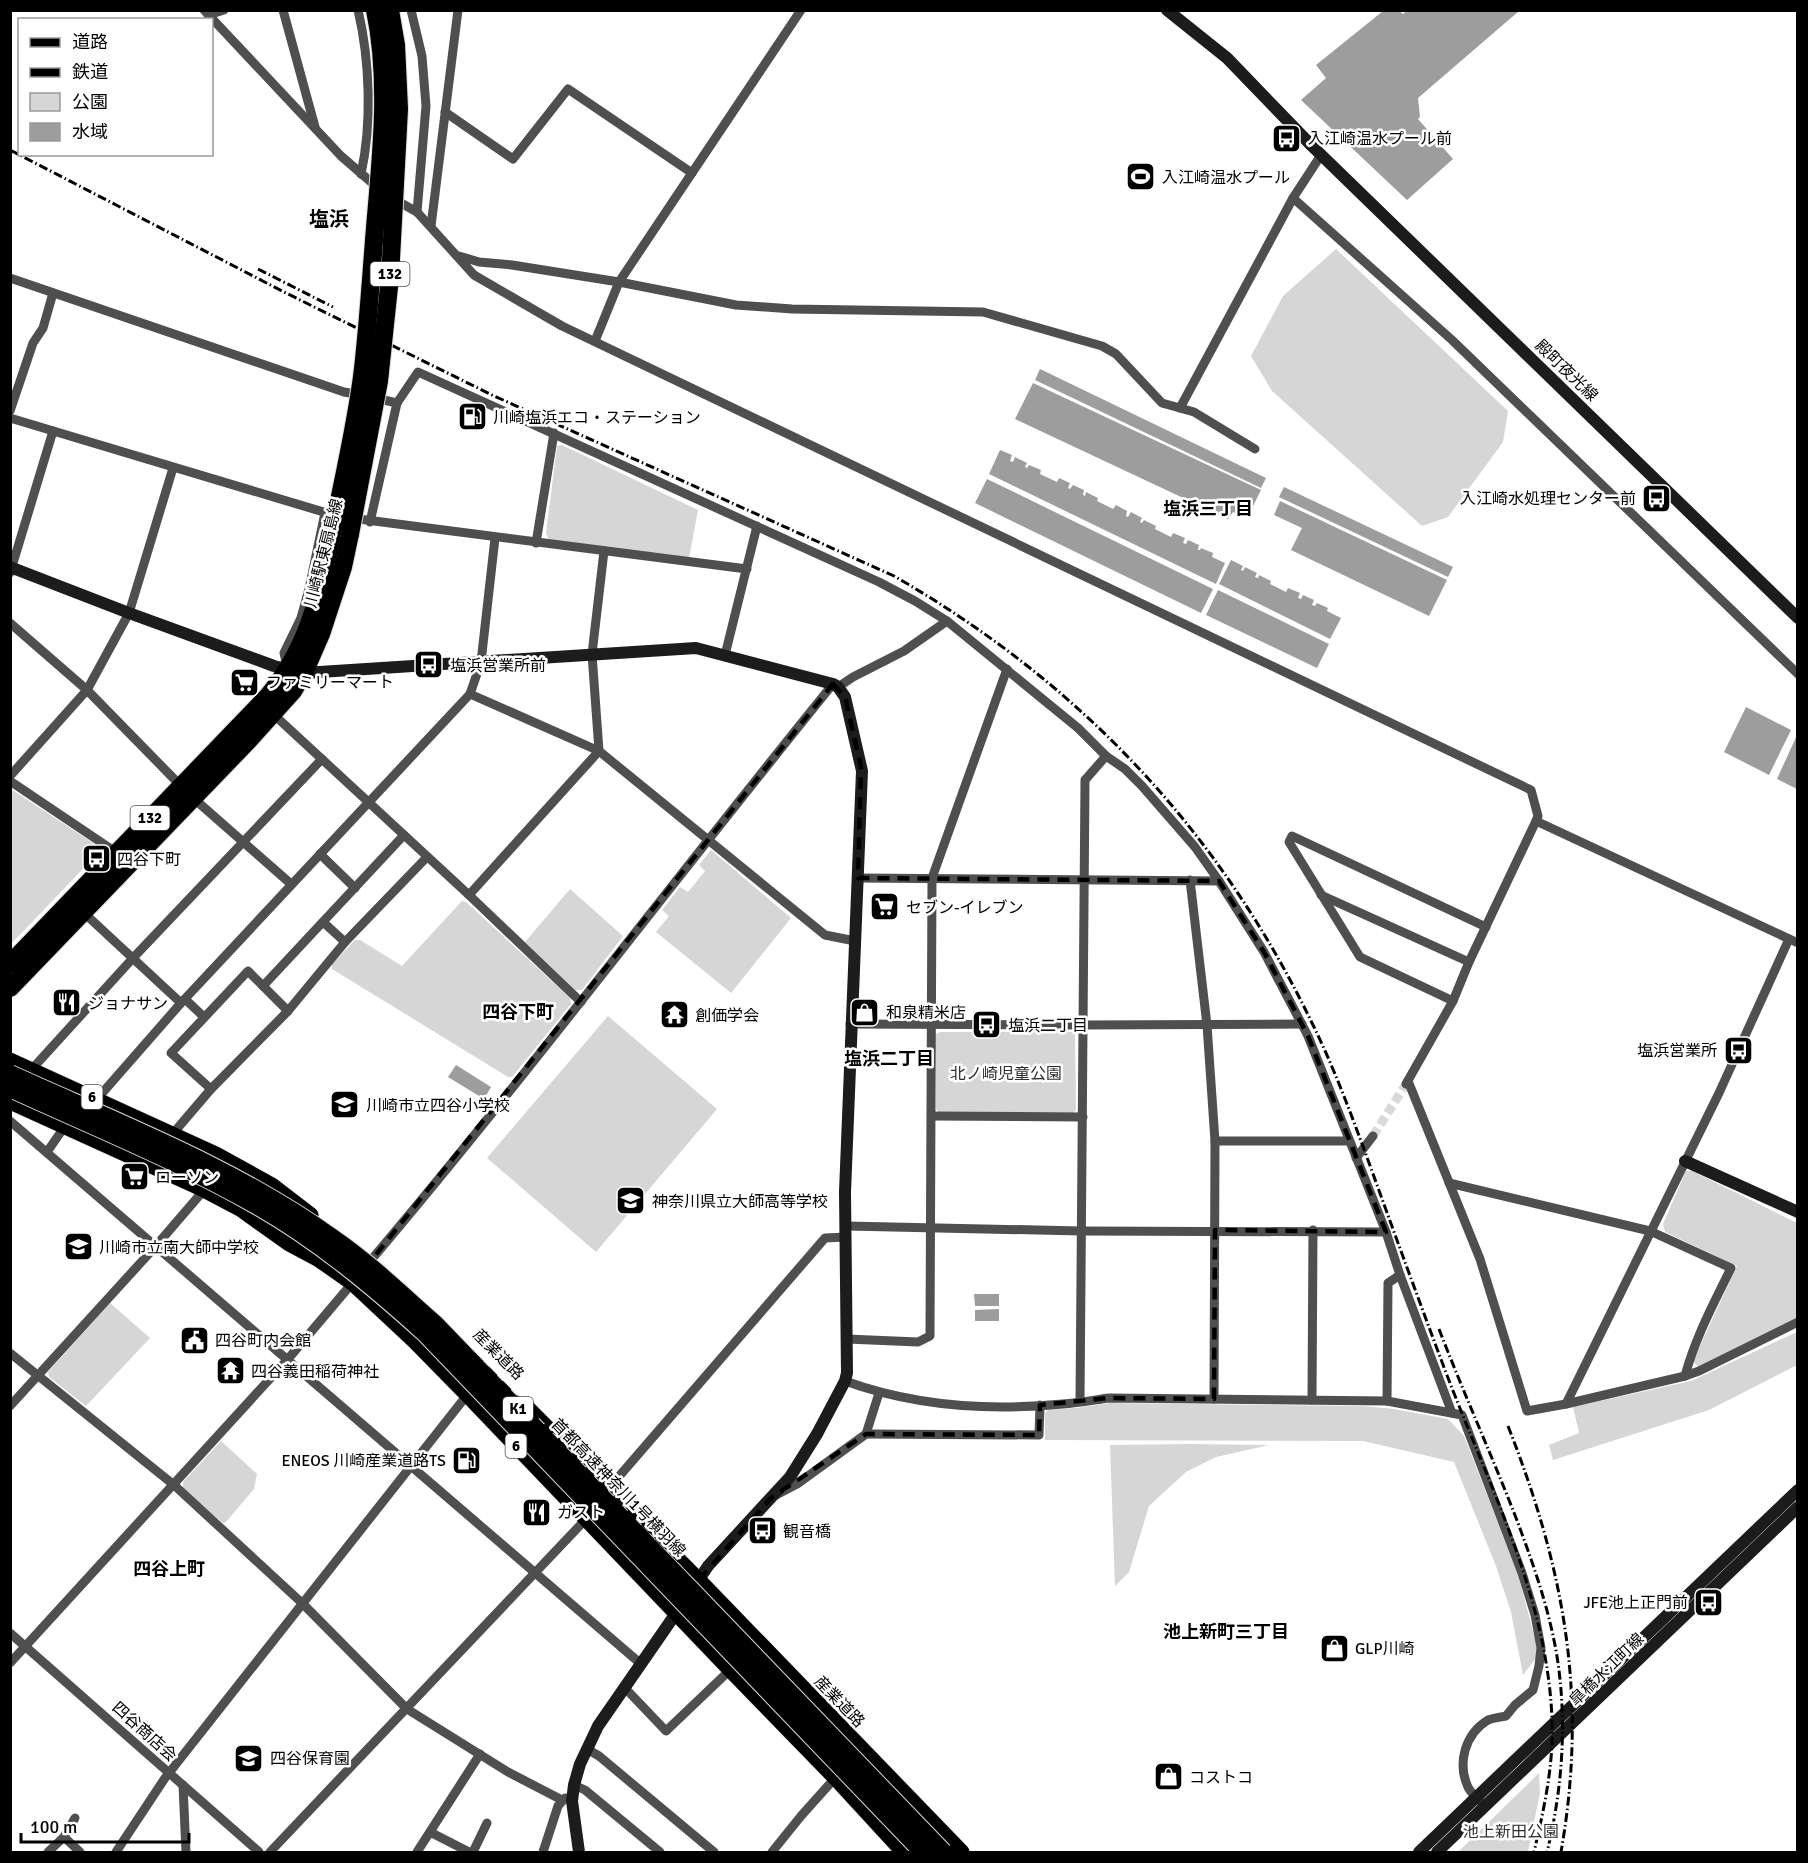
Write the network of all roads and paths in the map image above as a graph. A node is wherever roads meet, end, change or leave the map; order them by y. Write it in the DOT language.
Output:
graph roads {
  1 [pos="224,10"];
  2 [pos="283,10"];
  3 [pos="357,10"];
  4 [pos="375,10"];
  5 [pos="390,10"];
  6 [pos="411,10"];
  7 [pos="458,10"];
  8 [pos="801,10"];
  9 [pos="1167,10"];
  10 [pos="206,13"];
  11 [pos="213,20"];
  12 [pos="445,112"];
  13 [pos="316,129"];
  14 [pos="1317,151"];
  15 [pos="692,173"];
  16 [pos="361,174"];
  17 [pos="1293,198"];
  18 [pos="417,212"];
  19 [pos="430,226"];
  20 [pos="457,256"];
  21 [pos="10,278"];
  22 [pos="619,282"];
  23 [pos="53,293"];
  24 [pos="595,341"];
  25 [pos="398,403"];
  26 [pos="1180,408"];
  27 [pos="10,411"];
  28 [pos="10,417"];
  29 [pos="53,431"];
  30 [pos="554,433"];
  31 [pos="1255,449"];
  32 [pos="173,468"];
  33 [pos="370,522"];
  34 [pos="336,525"];
  35 [pos="757,526"];
  36 [pos="495,538"];
  37 [pos="536,543"];
  38 [pos="604,551"];
  39 [pos="11,569"];
  40 [pos="747,569"];
  41 [pos="129,613"];
  42 [pos="1797,618"];
  43 [pos="947,621"];
  44 [pos="10,622"];
  45 [pos="592,654"];
  46 [pos="725,655"];
  47 [pos="481,662"];
  48 [pos="1007,669"];
  49 [pos="296,672"];
  50 [pos="1797,674"];
  51 [pos="836,686"];
  52 [pos="87,690"];
  53 [pos="470,694"];
  54 [pos="272,713"];
  55 [pos="599,751"];
  56 [pos="1106,756"];
  57 [pos="322,759"];
  58 [pos="10,776"];
  59 [pos="10,781"];
  60 [pos="186,792"];
  61 [pos="368,802"];
  62 [pos="1536,821"];
  63 [pos="404,835"];
  64 [pos="708,840"];
  65 [pos="243,842"];
  66 [pos="117,853"];
  67 [pos="320,854"];
  68 [pos="427,857"];
  69 [pos="858,878"];
  70 [pos="932,878"];
  71 [pos="1084,879"];
  72 [pos="1190,880"];
  73 [pos="1219,881"];
  74 [pos="291,884"];
  75 [pos="355,888"];
  76 [pos="469,895"];
  77 [pos="1321,895"];
  78 [pos="83,912"];
  79 [pos="323,922"];
  80 [pos="1486,927"];
  81 [pos="855,941"];
  82 [pos="1793,941"];
  83 [pos="345,942"];
  84 [pos="133,958"];
  85 [pos="12,961"];
  86 [pos="1469,962"];
  87 [pos="263,986"];
  88 [pos="10,988"];
  89 [pos="183,1001"];
  90 [pos="1453,1001"];
  91 [pos="581,1002"];
  92 [pos="288,1011"];
  93 [pos="204,1017"];
  94 [pos="850,1024"];
  95 [pos="1302,1024"];
  96 [pos="932,1025"];
  97 [pos="1082,1025"];
  98 [pos="1207,1025"];
  99 [pos="10,1060"];
  100 [pos="32,1069"];
  101 [pos="10,1074"];
  102 [pos="10,1088"];
  103 [pos="211,1089"];
  104 [pos="97,1100"];
  105 [pos="10,1102"];
  106 [pos="932,1116"];
  107 [pos="1083,1117"];
  108 [pos="10,1121"];
  109 [pos="65,1126"];
  110 [pos="173,1134"];
  111 [pos="1373,1136"];
  112 [pos="1215,1141"];
  113 [pos="1348,1141"];
  114 [pos="47,1152"];
  115 [pos="1356,1158"];
  116 [pos="1685,1161"];
  117 [pos="147,1163"];
  118 [pos="1449,1183"];
  119 [pos="204,1190"];
  120 [pos="1797,1212"];
  121 [pos="931,1227"];
  122 [pos="1215,1230"];
  123 [pos="1313,1230"];
  124 [pos="1081,1231"];
  125 [pos="1650,1231"];
  126 [pos="846,1232"];
  127 [pos="1386,1232"];
  128 [pos="155,1247"];
  129 [pos="370,1262"];
  130 [pos="1400,1275"];
  131 [pos="352,1283"];
  132 [pos="1797,1322"];
  133 [pos="847,1339"];
  134 [pos="10,1353"];
  135 [pos="288,1359"];
  136 [pos="39,1375"];
  137 [pos="1685,1376"];
  138 [pos="845,1381"];
  139 [pos="879,1393"];
  140 [pos="467,1395"];
  141 [pos="1214,1399"];
  142 [pos="1312,1400"];
  143 [pos="1080,1401"];
  144 [pos="1387,1401"];
  145 [pos="1566,1404"];
  146 [pos="1040,1405"];
  147 [pos="10,1406"];
  148 [pos="1452,1413"];
  149 [pos="866,1434"];
  150 [pos="411,1467"];
  151 [pos="174,1485"];
  152 [pos="609,1488"];
  153 [pos="1797,1490"];
  154 [pos="771,1498"];
  155 [pos="1797,1508"];
  156 [pos="585,1519"];
  157 [pos="534,1573"];
  158 [pos="699,1580"];
  159 [pos="302,1603"];
  160 [pos="676,1612"];
  161 [pos="10,1633"];
  162 [pos="26,1646"];
  163 [pos="10,1663"];
  164 [pos="641,1664"];
  165 [pos="730,1670"];
  166 [pos="625,1688"];
  167 [pos="407,1709"];
  168 [pos="587,1749"];
  169 [pos="480,1754"];
  170 [pos="169,1773"];
  171 [pos="835,1778"];
  172 [pos="183,1785"];
  173 [pos="570,1793"];
  174 [pos="1480,1802"];
  175 [pos="75,1818"];
  176 [pos="487,1823"];
  177 [pos="430,1832"];
  178 [pos="64,1838"];
  179 [pos="48,1852"];
  180 [pos="80,1852"];
  181 [pos="116,1852"];
  182 [pos="186,1852"];
  183 [pos="259,1852"];
  184 [pos="270,1852"];
  185 [pos="417,1852"];
  186 [pos="471,1852"];
  187 [pos="543,1852"];
  188 [pos="579,1852"];
  189 [pos="660,1852"];
  190 [pos="714,1852"];
  191 [pos="772,1852"];
  192 [pos="903,1852"];
  193 [pos="923,1852"];
  194 [pos="943,1852"];
  195 [pos="962,1852"];
  196 [pos="1419,1852"];
  197 [pos="1437,1852"];
  1 -- 10 [label="street"];
  2 -- 13 [label="street"];
  3 -- 16 [label="street"];
  4 -- 34 [label="highway, 川崎駅東扇島線 / 132, bridge"];
  5 -- 34 [label="highway, 川崎駅東扇島線 / 132, bridge"];
  6 -- 18 [label="street"];
  7 -- 12 [label="street"];
  8 -- 15 [label="street"];
  9 -- 14 [label="street, 殿町夜光線"];
  11 -- 13 [label="street"];
  12 -- 15 [label="street"];
  12 -- 19 [label="street"];
  13 -- 16 [label="street"];
  14 -- 17 [label="street"];
  14 -- 42 [label="street, 殿町夜光線"];
  15 -- 22 [label="street"];
  16 -- 18 [label="street"];
  17 -- 26 [label="street"];
  17 -- 50 [label="street"];
  18 -- 19 [label="street"];
  19 -- 20 [label="street"];
  20 -- 22 [label="street"];
  20 -- 24 [label="street"];
  21 -- 23 [label="street"];
  22 -- 24 [label="street"];
  22 -- 26 [label="street"];
  23 -- 25 [label="street"];
  23 -- 27 [label="street"];
  24 -- 62 [label="street"];
  25 -- 30 [label="street"];
  25 -- 33 [label="street"];
  26 -- 31 [label="street"];
  28 -- 29 [label="street"];
  29 -- 32 [label="street"];
  29 -- 39 [label="street"];
  30 -- 35 [label="street"];
  30 -- 37 [label="street"];
  32 -- 34 [label="street"];
  32 -- 41 [label="street"];
  33 -- 34 [label="street"];
  33 -- 36 [label="street"];
  34 -- 49 [label="highway, 川崎駅東扇島線 / 132"];
  34 -- 49 [label="street"];
  35 -- 40 [label="street"];
  35 -- 43 [label="street"];
  36 -- 37 [label="street"];
  36 -- 47 [label="street"];
  37 -- 38 [label="street"];
  38 -- 40 [label="street"];
  38 -- 45 [label="street"];
  39 -- 41 [label="street"];
  40 -- 46 [label="street"];
  41 -- 49 [label="street"];
  41 -- 52 [label="street"];
  43 -- 48 [label="street"];
  43 -- 51 [label="street"];
  44 -- 52 [label="street"];
  45 -- 46 [label="street"];
  45 -- 47 [label="street"];
  45 -- 55 [label="street"];
  46 -- 51 [label="street"];
  47 -- 49 [label="street"];
  47 -- 53 [label="street"];
  48 -- 56 [label="street"];
  48 -- 70 [label="street"];
  49 -- 54 [label="highway, 川崎駅東扇島線 / 132"];
  49 -- 60 [label="highway, 川崎駅東扇島線 / 132"];
  51 -- 64 [label="street"];
  51 -- 69 [label="street"];
  52 -- 58 [label="street"];
  52 -- 60 [label="street"];
  53 -- 55 [label="street"];
  53 -- 61 [label="street"];
  54 -- 57 [label="street"];
  54 -- 60 [label="highway, 川崎駅東扇島線 / 132"];
  55 -- 64 [label="street"];
  55 -- 76 [label="street"];
  56 -- 71 [label="street"];
  56 -- 73 [label="street"];
  57 -- 61 [label="street"];
  57 -- 65 [label="street"];
  59 -- 66 [label="street"];
  60 -- 65 [label="street"];
  60 -- 66 [label="highway, 川崎駅東扇島線 / 132"];
  60 -- 78 [label="highway, 川崎駅東扇島線 / 132"];
  61 -- 63 [label="street"];
  61 -- 67 [label="street"];
  62 -- 80 [label="street"];
  62 -- 82 [label="street"];
  63 -- 68 [label="street"];
  63 -- 75 [label="street"];
  64 -- 81 [label="street"];
  64 -- 91 [label="street"];
  65 -- 74 [label="street"];
  65 -- 84 [label="street"];
  66 -- 85 [label="highway, 川崎駅東扇島線 / 132"];
  67 -- 74 [label="street"];
  67 -- 75 [label="street"];
  68 -- 76 [label="street"];
  68 -- 83 [label="street"];
  69 -- 70 [label="street"];
  69 -- 81 [label="street"];
  70 -- 71 [label="street"];
  70 -- 96 [label="street"];
  71 -- 72 [label="street"];
  71 -- 97 [label="street"];
  72 -- 73 [label="street"];
  72 -- 98 [label="street"];
  73 -- 95 [label="street"];
  74 -- 89 [label="street"];
  75 -- 79 [label="street"];
  76 -- 91 [label="street"];
  77 -- 80 [label="street"];
  77 -- 86 [label="street"];
  77 -- 90 [label="street"];
  78 -- 84 [label="street"];
  78 -- 88 [label="highway, 川崎駅東扇島線 / 132"];
  79 -- 83 [label="street"];
  79 -- 87 [label="street"];
  80 -- 86 [label="street"];
  81 -- 94 [label="street"];
  82 -- 116 [label="street"];
  83 -- 92 [label="street"];
  84 -- 89 [label="street"];
  84 -- 100 [label="street"];
  86 -- 90 [label="street"];
  87 -- 92 [label="street"];
  87 -- 93 [label="street"];
  89 -- 93 [label="street"];
  89 -- 104 [label="street"];
  90 -- 118 [label="street"];
  91 -- 129 [label="street"];
  92 -- 103 [label="street"];
  93 -- 103 [label="street"];
  94 -- 96 [label="street"];
  94 -- 126 [label="street"];
  95 -- 98 [label="street"];
  95 -- 113 [label="street"];
  96 -- 97 [label="street"];
  96 -- 106 [label="street"];
  97 -- 98 [label="street"];
  97 -- 107 [label="street"];
  98 -- 112 [label="street"];
  99 -- 100 [label="main road, 産業道路 / 6"];
  100 -- 104 [label="main road, 産業道路 / 6"];
  101 -- 194 [label="highway, 首都高速神奈川1号横羽線 / K1, bridge"];
  102 -- 193 [label="highway, 首都高速神奈川1号横羽線 / K1, bridge"];
  103 -- 110 [label="street"];
  104 -- 110 [label="main road, 産業道路 / 6"];
  105 -- 109 [label="main road, 6"];
  106 -- 107 [label="street"];
  106 -- 121 [label="street"];
  107 -- 124 [label="street"];
  108 -- 114 [label="street"];
  109 -- 114 [label="street"];
  109 -- 117 [label="main road, 6"];
  110 -- 117 [label="street"];
  110 -- 129 [label="main road, 産業道路 / 6"];
  111 -- 115 [label="street"];
  112 -- 113 [label="street"];
  112 -- 122 [label="street"];
  113 -- 115 [label="street"];
  114 -- 128 [label="street"];
  115 -- 127 [label="street"];
  116 -- 120 [label="street"];
  116 -- 125 [label="street"];
  117 -- 119 [label="main road, 6"];
  118 -- 125 [label="street"];
  118 -- 145 [label="street"];
  119 -- 128 [label="street"];
  119 -- 131 [label="main road, 6"];
  121 -- 124 [label="street"];
  121 -- 126 [label="street"];
  121 -- 133 [label="street"];
  122 -- 123 [label="street"];
  122 -- 124 [label="street"];
  122 -- 141 [label="street"];
  123 -- 127 [label="street"];
  123 -- 142 [label="street"];
  124 -- 143 [label="street"];
  125 -- 137 [label="street"];
  125 -- 145 [label="street"];
  126 -- 133 [label="street"];
  126 -- 152 [label="street"];
  127 -- 130 [label="street"];
  128 -- 135 [label="street"];
  128 -- 136 [label="street"];
  129 -- 131 [label="street"];
  129 -- 152 [label="main road, 産業道路 / 6"];
  130 -- 144 [label="street"];
  130 -- 148 [label="street"];
  131 -- 135 [label="street"];
  131 -- 140 [label="main road, 6"];
  132 -- 137 [label="street"];
  133 -- 138 [label="street"];
  134 -- 136 [label="street"];
  135 -- 150 [label="street"];
  135 -- 151 [label="street"];
  136 -- 147 [label="street"];
  136 -- 151 [label="street"];
  137 -- 145 [label="street"];
  138 -- 139 [label="street"];
  138 -- 154 [label="street"];
  139 -- 146 [label="street"];
  139 -- 149 [label="street"];
  140 -- 150 [label="street"];
  140 -- 156 [label="main road, 6"];
  141 -- 142 [label="street"];
  141 -- 143 [label="street"];
  142 -- 144 [label="street"];
  143 -- 146 [label="street"];
  144 -- 148 [label="street"];
  146 -- 149 [label="street"];
  148 -- 174 [label="street"];
  149 -- 154 [label="street"];
  150 -- 157 [label="street"];
  150 -- 159 [label="street"];
  151 -- 159 [label="street"];
  151 -- 162 [label="street"];
  152 -- 158 [label="main road, 産業道路 / 6"];
  153 -- 174 [label="street, 皐橋水江町線"];
  154 -- 158 [label="street"];
  155 -- 174 [label="street, 皐橋水江町線"];
  156 -- 157 [label="street"];
  156 -- 160 [label="main road, 6"];
  157 -- 164 [label="street"];
  157 -- 167 [label="street"];
  158 -- 160 [label="street"];
  158 -- 195 [label="main road, 産業道路 / 6"];
  159 -- 167 [label="street"];
  159 -- 170 [label="street"];
  160 -- 164 [label="street"];
  160 -- 165 [label="main road, 6"];
  161 -- 162 [label="street, 四谷商店会"];
  162 -- 163 [label="street"];
  162 -- 170 [label="street, 四谷商店会"];
  164 -- 166 [label="street"];
  165 -- 166 [label="street"];
  165 -- 171 [label="main road, 6"];
  166 -- 168 [label="street"];
  167 -- 169 [label="street"];
  167 -- 184 [label="street"];
  168 -- 173 [label="street"];
  168 -- 190 [label="street"];
  169 -- 173 [label="street"];
  169 -- 177 [label="street"];
  170 -- 172 [label="street, 四谷商店会"];
  170 -- 181 [label="street"];
  171 -- 191 [label="street"];
  171 -- 192 [label="main road, 6"];
  172 -- 182 [label="street"];
  172 -- 183 [label="street, 四谷商店会"];
  173 -- 187 [label="street"];
  173 -- 188 [label="street"];
  173 -- 189 [label="street"];
  174 -- 196 [label="street, 皐橋水江町線"];
  174 -- 197 [label="street, 皐橋水江町線"];
  175 -- 178 [label="street"];
  176 -- 186 [label="street"];
  177 -- 185 [label="street"];
  177 -- 186 [label="street"];
  178 -- 179 [label="street"];
  178 -- 180 [label="street"];
}
